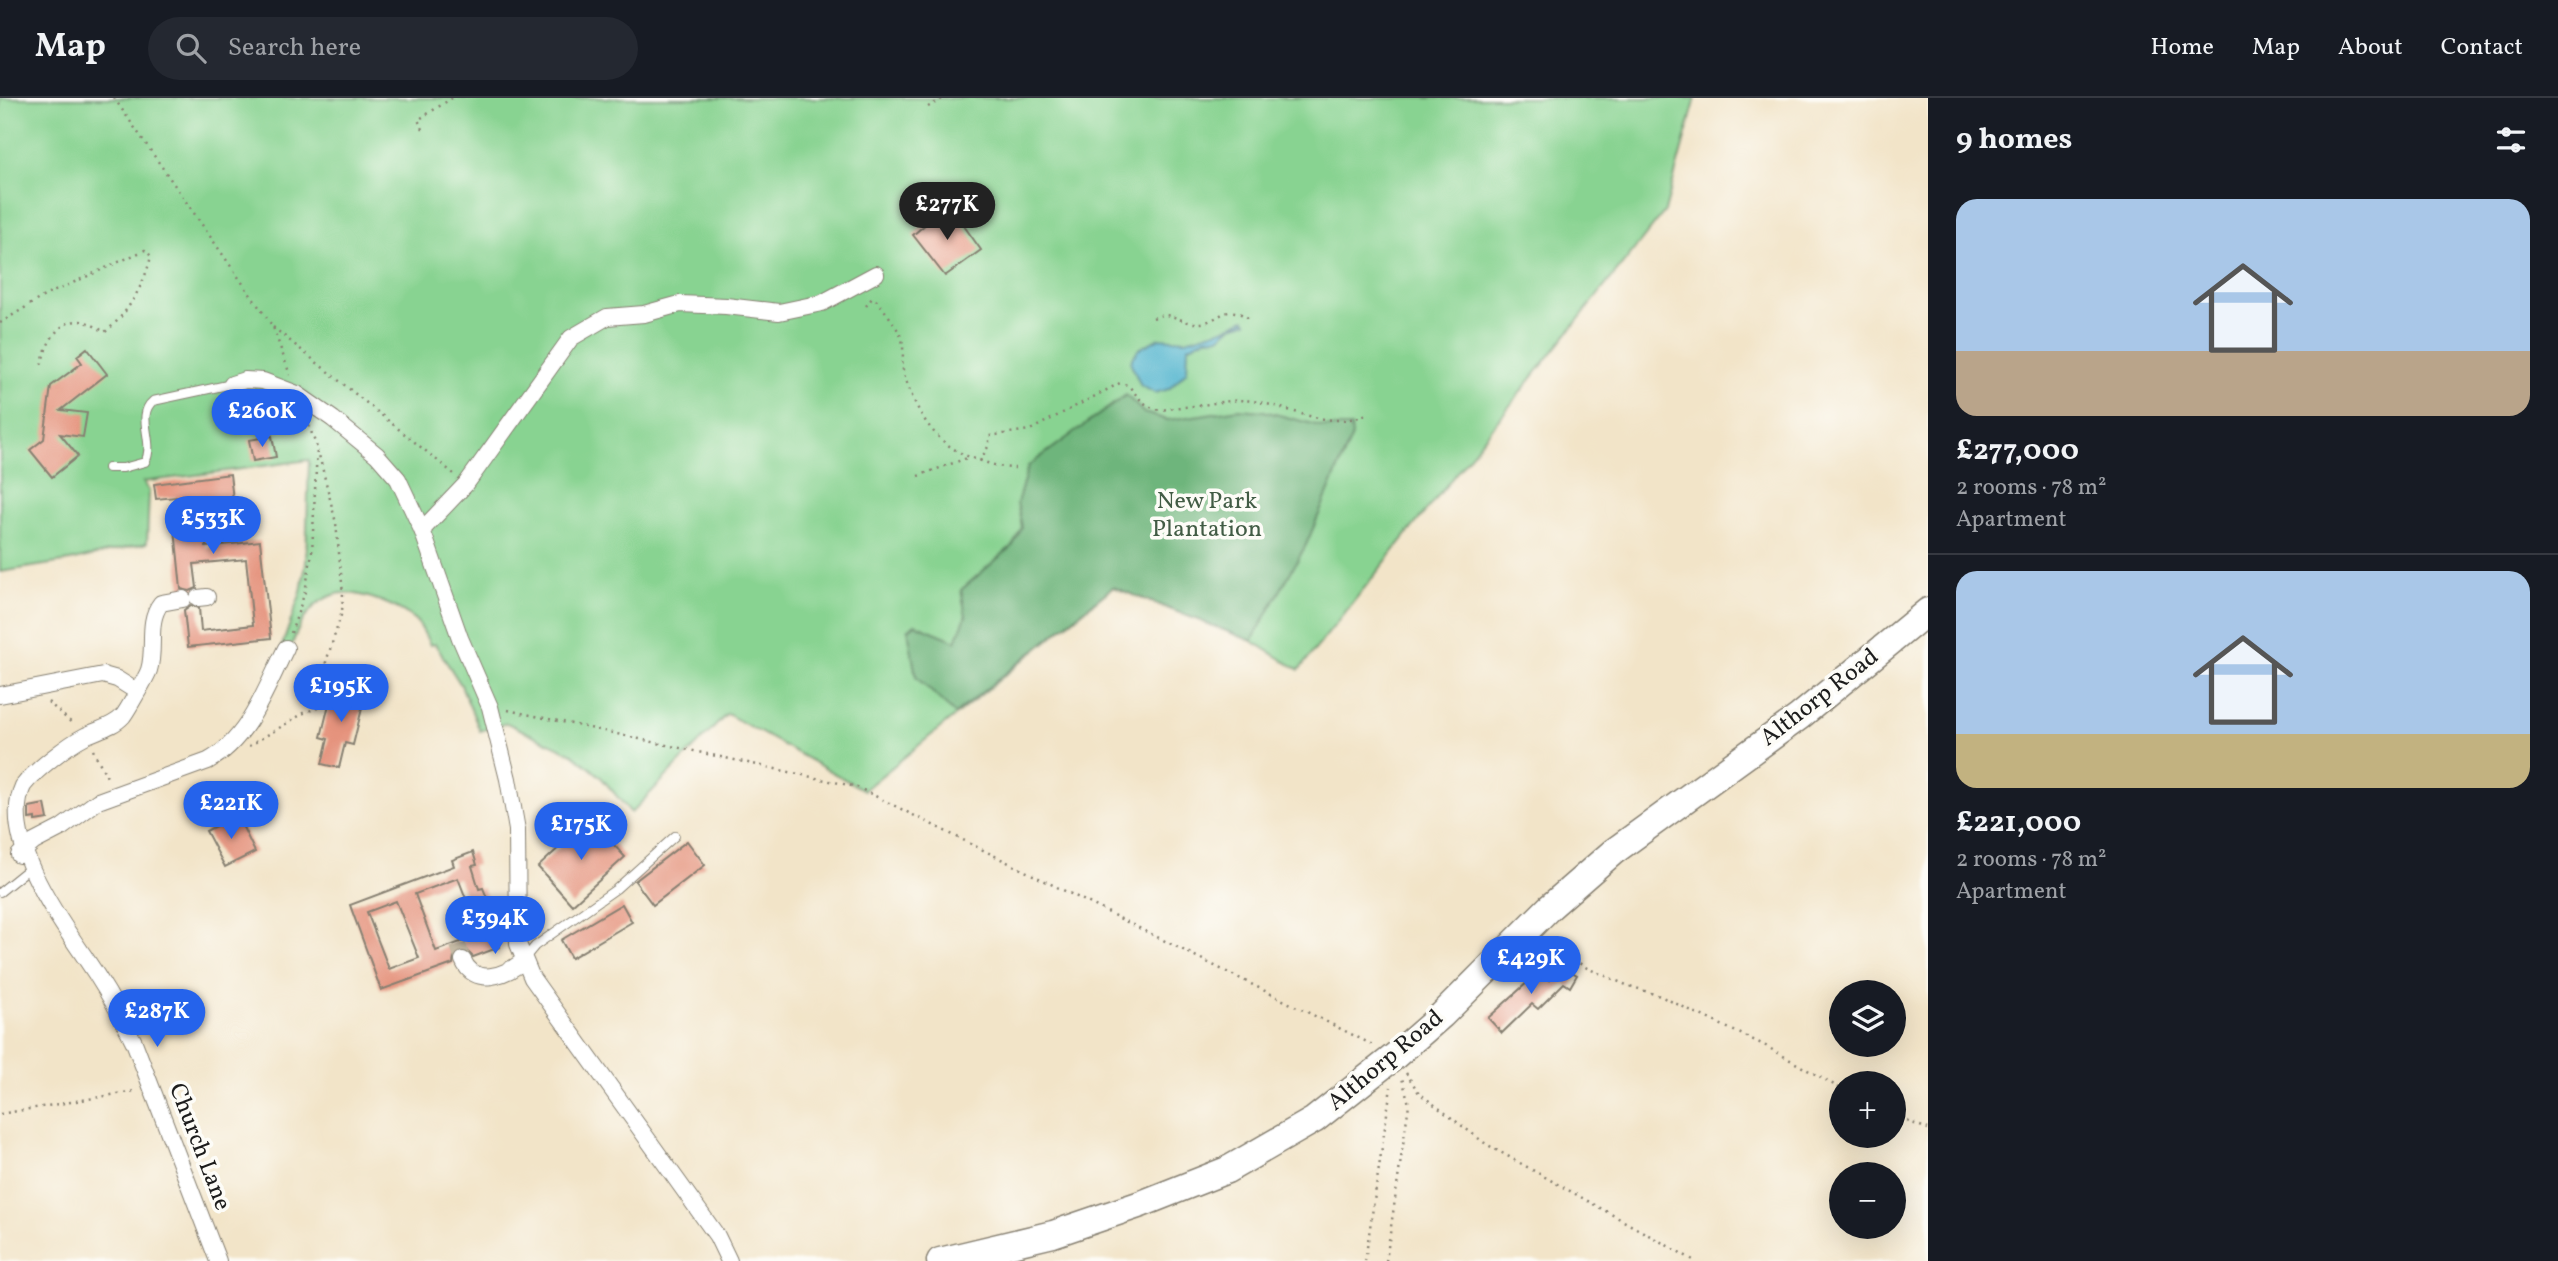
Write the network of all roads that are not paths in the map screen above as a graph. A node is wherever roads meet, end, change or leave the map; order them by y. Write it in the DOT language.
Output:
graph roads {
  1 [pos="876,274"];
  2 [pos="232,384"];
  3 [pos="108,468"];
  4 [pos="422,530"];
  5 [pos="196,598"];
  6 [pos="1928,611"];
  7 [pos="286,648"];
  8 [pos="136,691"];
  9 [pos="0,695"];
  10 [pos="675,836"];
  11 [pos="19,855"];
  12 [pos="26,871"];
  13 [pos="0,892"];
  14 [pos="463,960"];
  15 [pos="523,961"];
  16 [pos="218,1261"];
  17 [pos="729,1261"];
  18 [pos="940,1261"];
  1 -- 4 [label="street"];
  2 -- 3 [label="lane"];
  2 -- 4 [label="street"];
  4 -- 15 [label="street"];
  5 -- 8 [label="street, Church Lane"];
  6 -- 18 [label="main road, Althorp Road"];
  7 -- 11 [label="street"];
  8 -- 9 [label="street"];
  8 -- 11 [label="street, Church Lane"];
  10 -- 15 [label="lane"];
  11 -- 12 [label="street, Church Lane"];
  12 -- 13 [label="lane"];
  12 -- 16 [label="street, Church Lane"];
  14 -- 15 [label="street"];
  15 -- 17 [label="street"];
}
